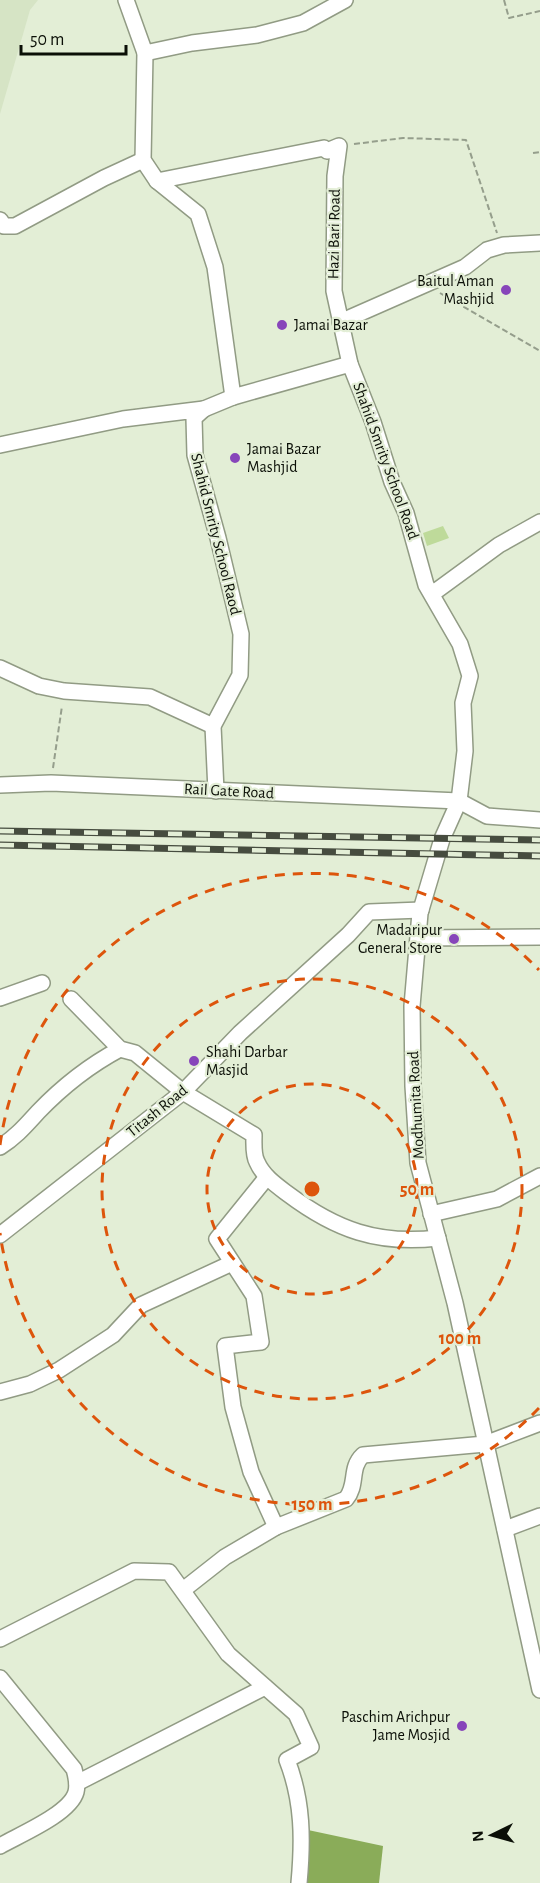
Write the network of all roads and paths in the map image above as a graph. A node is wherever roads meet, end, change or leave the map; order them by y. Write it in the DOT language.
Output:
graph roads {
  1 [pos="126,0"];
  2 [pos="345,0"];
  3 [pos="504,0"];
  4 [pos="540,11"];
  5 [pos="145,53"];
  6 [pos="339,146"];
  7 [pos="540,152"];
  8 [pos="533,153"];
  9 [pos="144,160"];
  10 [pos="157,181"];
  11 [pos="0,220"];
  12 [pos="540,243"];
  13 [pos="487,250"];
  14 [pos="427,285"];
  15 [pos="340,322"];
  16 [pos="540,351"];
  17 [pos="350,364"];
  18 [pos="233,397"];
  19 [pos="204,410"];
  20 [pos="0,445"];
  21 [pos="540,522"];
  22 [pos="432,594"];
  23 [pos="0,668"];
  24 [pos="64,691"];
  25 [pos="213,726"];
  26 [pos="51,783"];
  27 [pos="0,785"];
  28 [pos="216,791"];
  29 [pos="459,801"];
  30 [pos="540,820"];
  31 [pos="421,909"];
  32 [pos="540,937"];
  33 [pos="420,938"];
  34 [pos="42,983"];
  35 [pos="0,998"];
  36 [pos="71,999"];
  37 [pos="120,1049"];
  38 [pos="183,1092"];
  39 [pos="0,1147"];
  40 [pos="540,1176"];
  41 [pos="267,1177"];
  42 [pos="431,1214"];
  43 [pos="0,1235"];
  44 [pos="438,1238"];
  45 [pos="232,1263"];
  46 [pos="0,1392"];
  47 [pos="540,1423"];
  48 [pos="485,1444"];
  49 [pos="540,1516"];
  50 [pos="276,1527"];
  51 [pos="505,1529"];
  52 [pos="183,1590"];
  53 [pos="0,1639"];
  54 [pos="1,1683"];
  55 [pos="265,1688"];
  56 [pos="540,1690"];
  57 [pos="77,1783"];
  58 [pos="0,1846"];
  59 [pos="298,1883"];
  1 -- 5 [label="street"];
  2 -- 5 [label="street"];
  3 -- 4 [label="path"];
  5 -- 9 [label="street"];
  6 -- 10 [label="street"];
  6 -- 13 [label="path"];
  6 -- 15 [label="street, Hazi Bari Road"];
  7 -- 8 [label="path"];
  9 -- 10 [label="street"];
  9 -- 11 [label="street"];
  10 -- 18 [label="street"];
  12 -- 13 [label="street"];
  13 -- 14 [label="street"];
  14 -- 15 [label="street"];
  14 -- 16 [label="path"];
  15 -- 17 [label="street, Hazi Bari Road"];
  17 -- 18 [label="street, Shahid Smrity School Road"];
  17 -- 22 [label="street, Shahid Smrity School Road"];
  18 -- 19 [label="street, Shahid Smrity School Road"];
  19 -- 20 [label="street"];
  19 -- 25 [label="street, Shahid Smrity School Raod"];
  21 -- 22 [label="street"];
  22 -- 29 [label="street, Shahid Smrity School Road"];
  23 -- 24 [label="street"];
  24 -- 25 [label="street"];
  24 -- 26 [label="path"];
  25 -- 28 [label="street"];
  26 -- 27 [label="street, Rail Gate Road"];
  26 -- 28 [label="street, Rail Gate Road"];
  28 -- 29 [label="street, Rail Gate Road"];
  29 -- 30 [label="street"];
  29 -- 31 [label="street, Modhumita Road"];
  31 -- 33 [label="street, Modhumita Road"];
  31 -- 38 [label="street, Titash Road"];
  32 -- 33 [label="street"];
  33 -- 42 [label="street, Modhumita Road"];
  34 -- 35 [label="street"];
  36 -- 37 [label="street"];
  37 -- 38 [label="street"];
  37 -- 39 [label="street"];
  38 -- 41 [label="street"];
  38 -- 43 [label="street, Titash Road"];
  40 -- 42 [label="street"];
  41 -- 44 [label="street"];
  41 -- 45 [label="street"];
  42 -- 44 [label="street, Modhumita Road"];
  44 -- 48 [label="street, Modhumita Road"];
  45 -- 46 [label="street"];
  45 -- 50 [label="street"];
  47 -- 48 [label="street"];
  48 -- 50 [label="street"];
  48 -- 51 [label="street, Modhumita Road"];
  49 -- 51 [label="street"];
  50 -- 52 [label="street"];
  51 -- 56 [label="street, Modhumita Road"];
  52 -- 53 [label="street"];
  52 -- 55 [label="street"];
  54 -- 57 [label="street"];
  55 -- 57 [label="street"];
  55 -- 59 [label="street"];
  57 -- 58 [label="street"];
}
